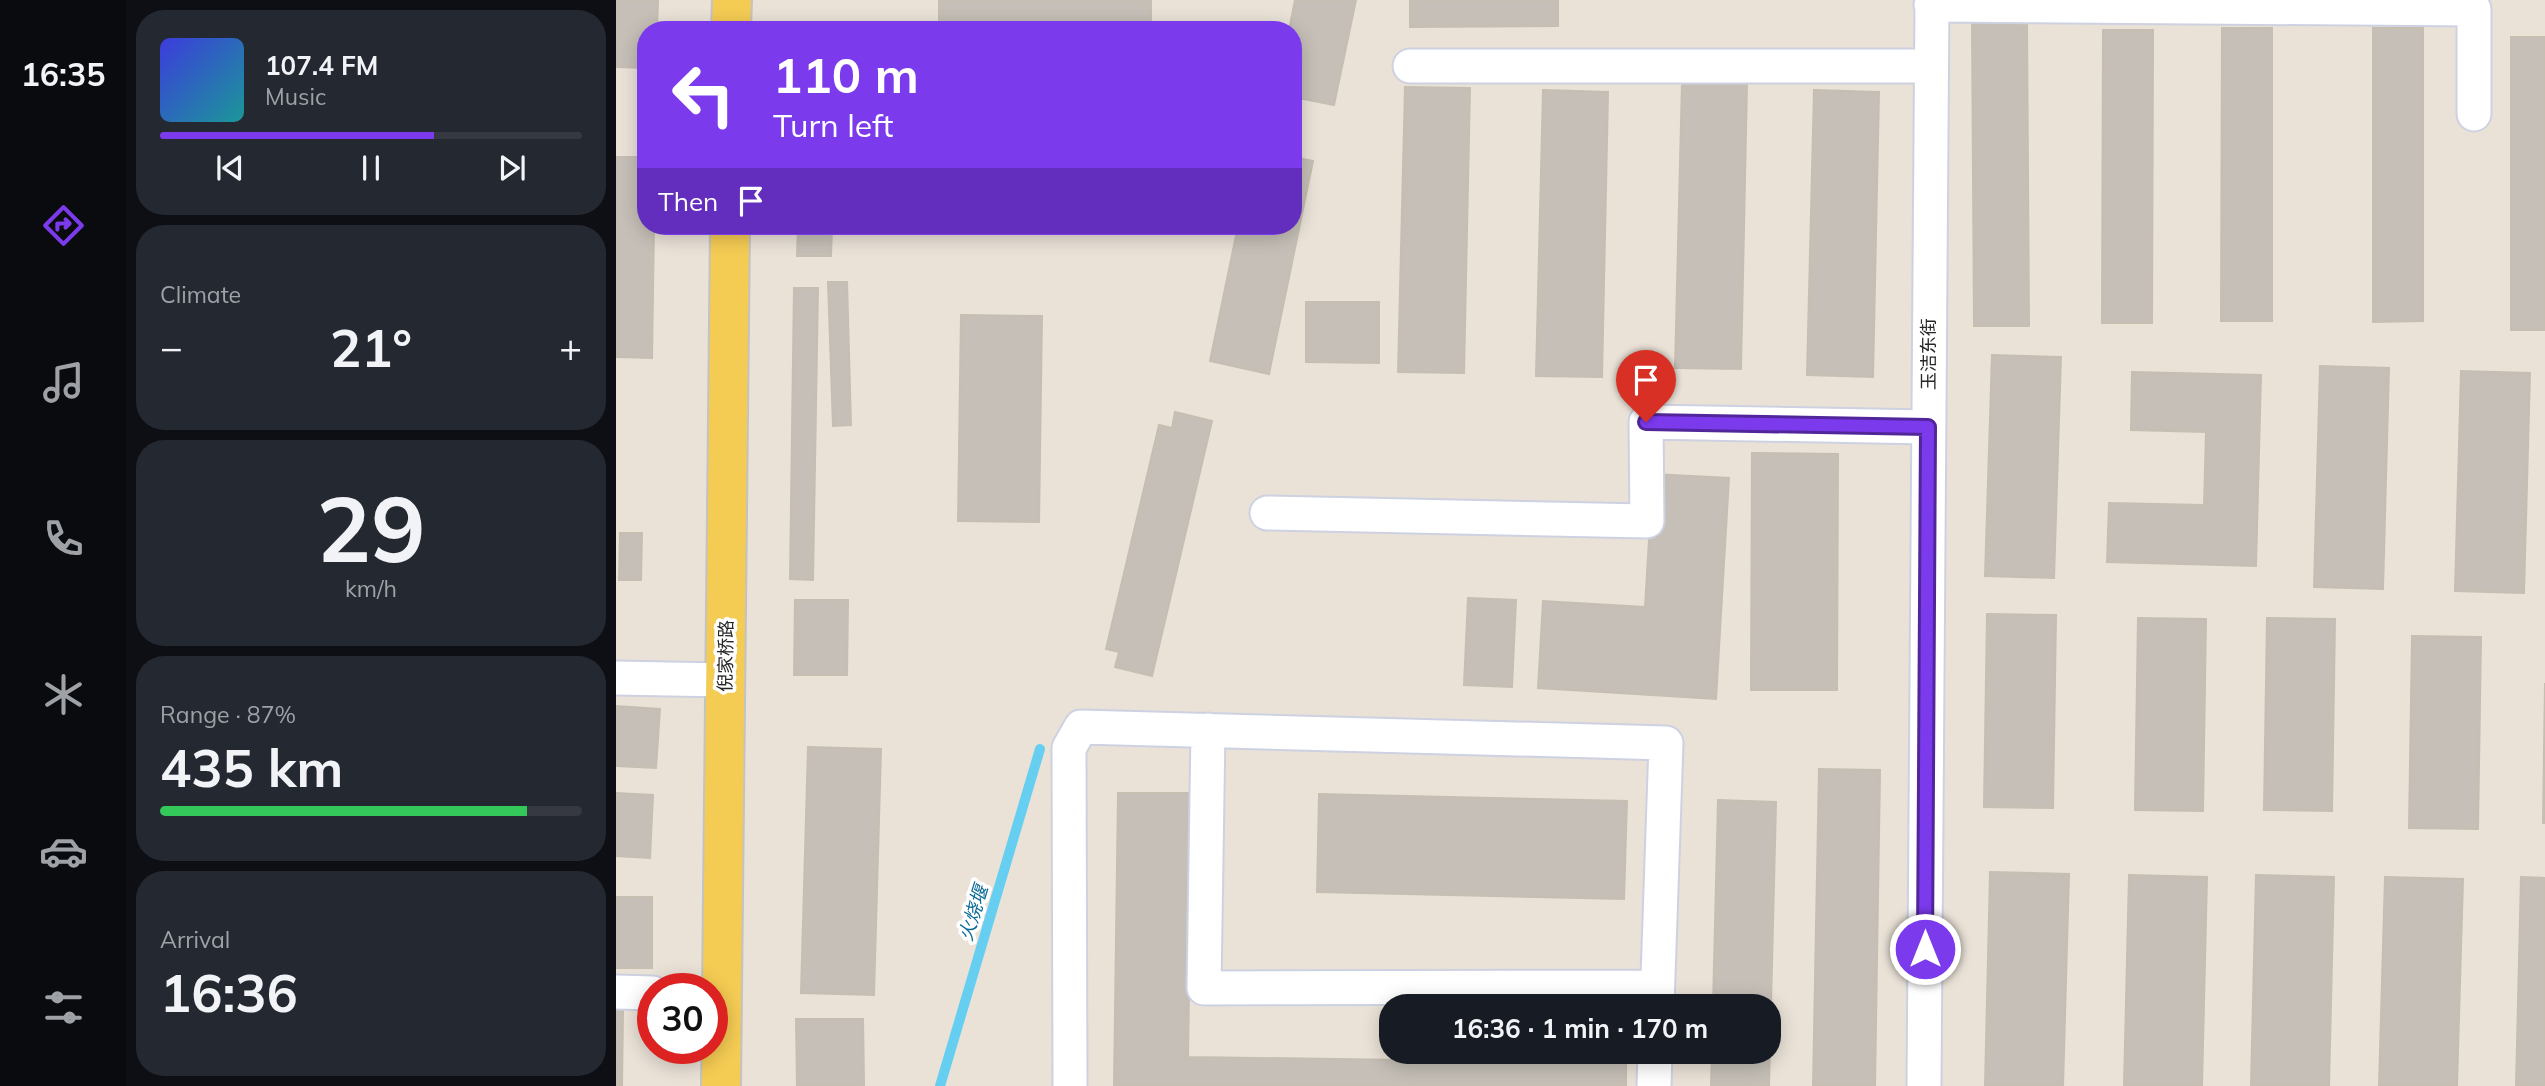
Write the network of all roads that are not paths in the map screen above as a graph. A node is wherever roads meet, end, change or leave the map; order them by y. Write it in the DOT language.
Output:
graph roads {
  1 [pos="732,0"];
  2 [pos="1931,2"];
  3 [pos="2229,4"];
  4 [pos="732,21"];
  5 [pos="1409,66"];
  6 [pos="1931,66"];
  7 [pos="2473,114"];
  8 [pos="730,235"];
  9 [pos="1928,427"];
  10 [pos="1268,513"];
  11 [pos="616,678"];
  12 [pos="725,680"];
  13 [pos="1208,730"];
  14 [pos="718,973"];
  15 [pos="616,992"];
  16 [pos="637,993"];
  17 [pos="1544,994"];
  18 [pos="1657,994"];
  19 [pos="720,1064"];
  20 [pos="1655,1064"];
  21 [pos="721,1086"];
  22 [pos="1070,1086"];
  23 [pos="1654,1086"];
  24 [pos="1924,1086"];
  1 -- 4 [label="main road"];
  2 -- 3 [label="street"];
  2 -- 6 [label="street, 玉洁东街"];
  3 -- 7 [label="street"];
  5 -- 6 [label="street"];
  6 -- 9 [label="street, 玉洁东街"];
  8 -- 12 [label="main road, 倪家桥路"];
  9 -- 10 [label="street"];
  9 -- 24 [label="street, 玉洁东街"];
  11 -- 12 [label="street"];
  12 -- 14 [label="main road, 倪家桥路"];
  13 -- 17 [label="street"];
  13 -- 18 [label="street"];
  13 -- 22 [label="street"];
  15 -- 16 [label="street"];
  19 -- 21 [label="main road, 倪家桥路"];
  20 -- 23 [label="street"];
}
